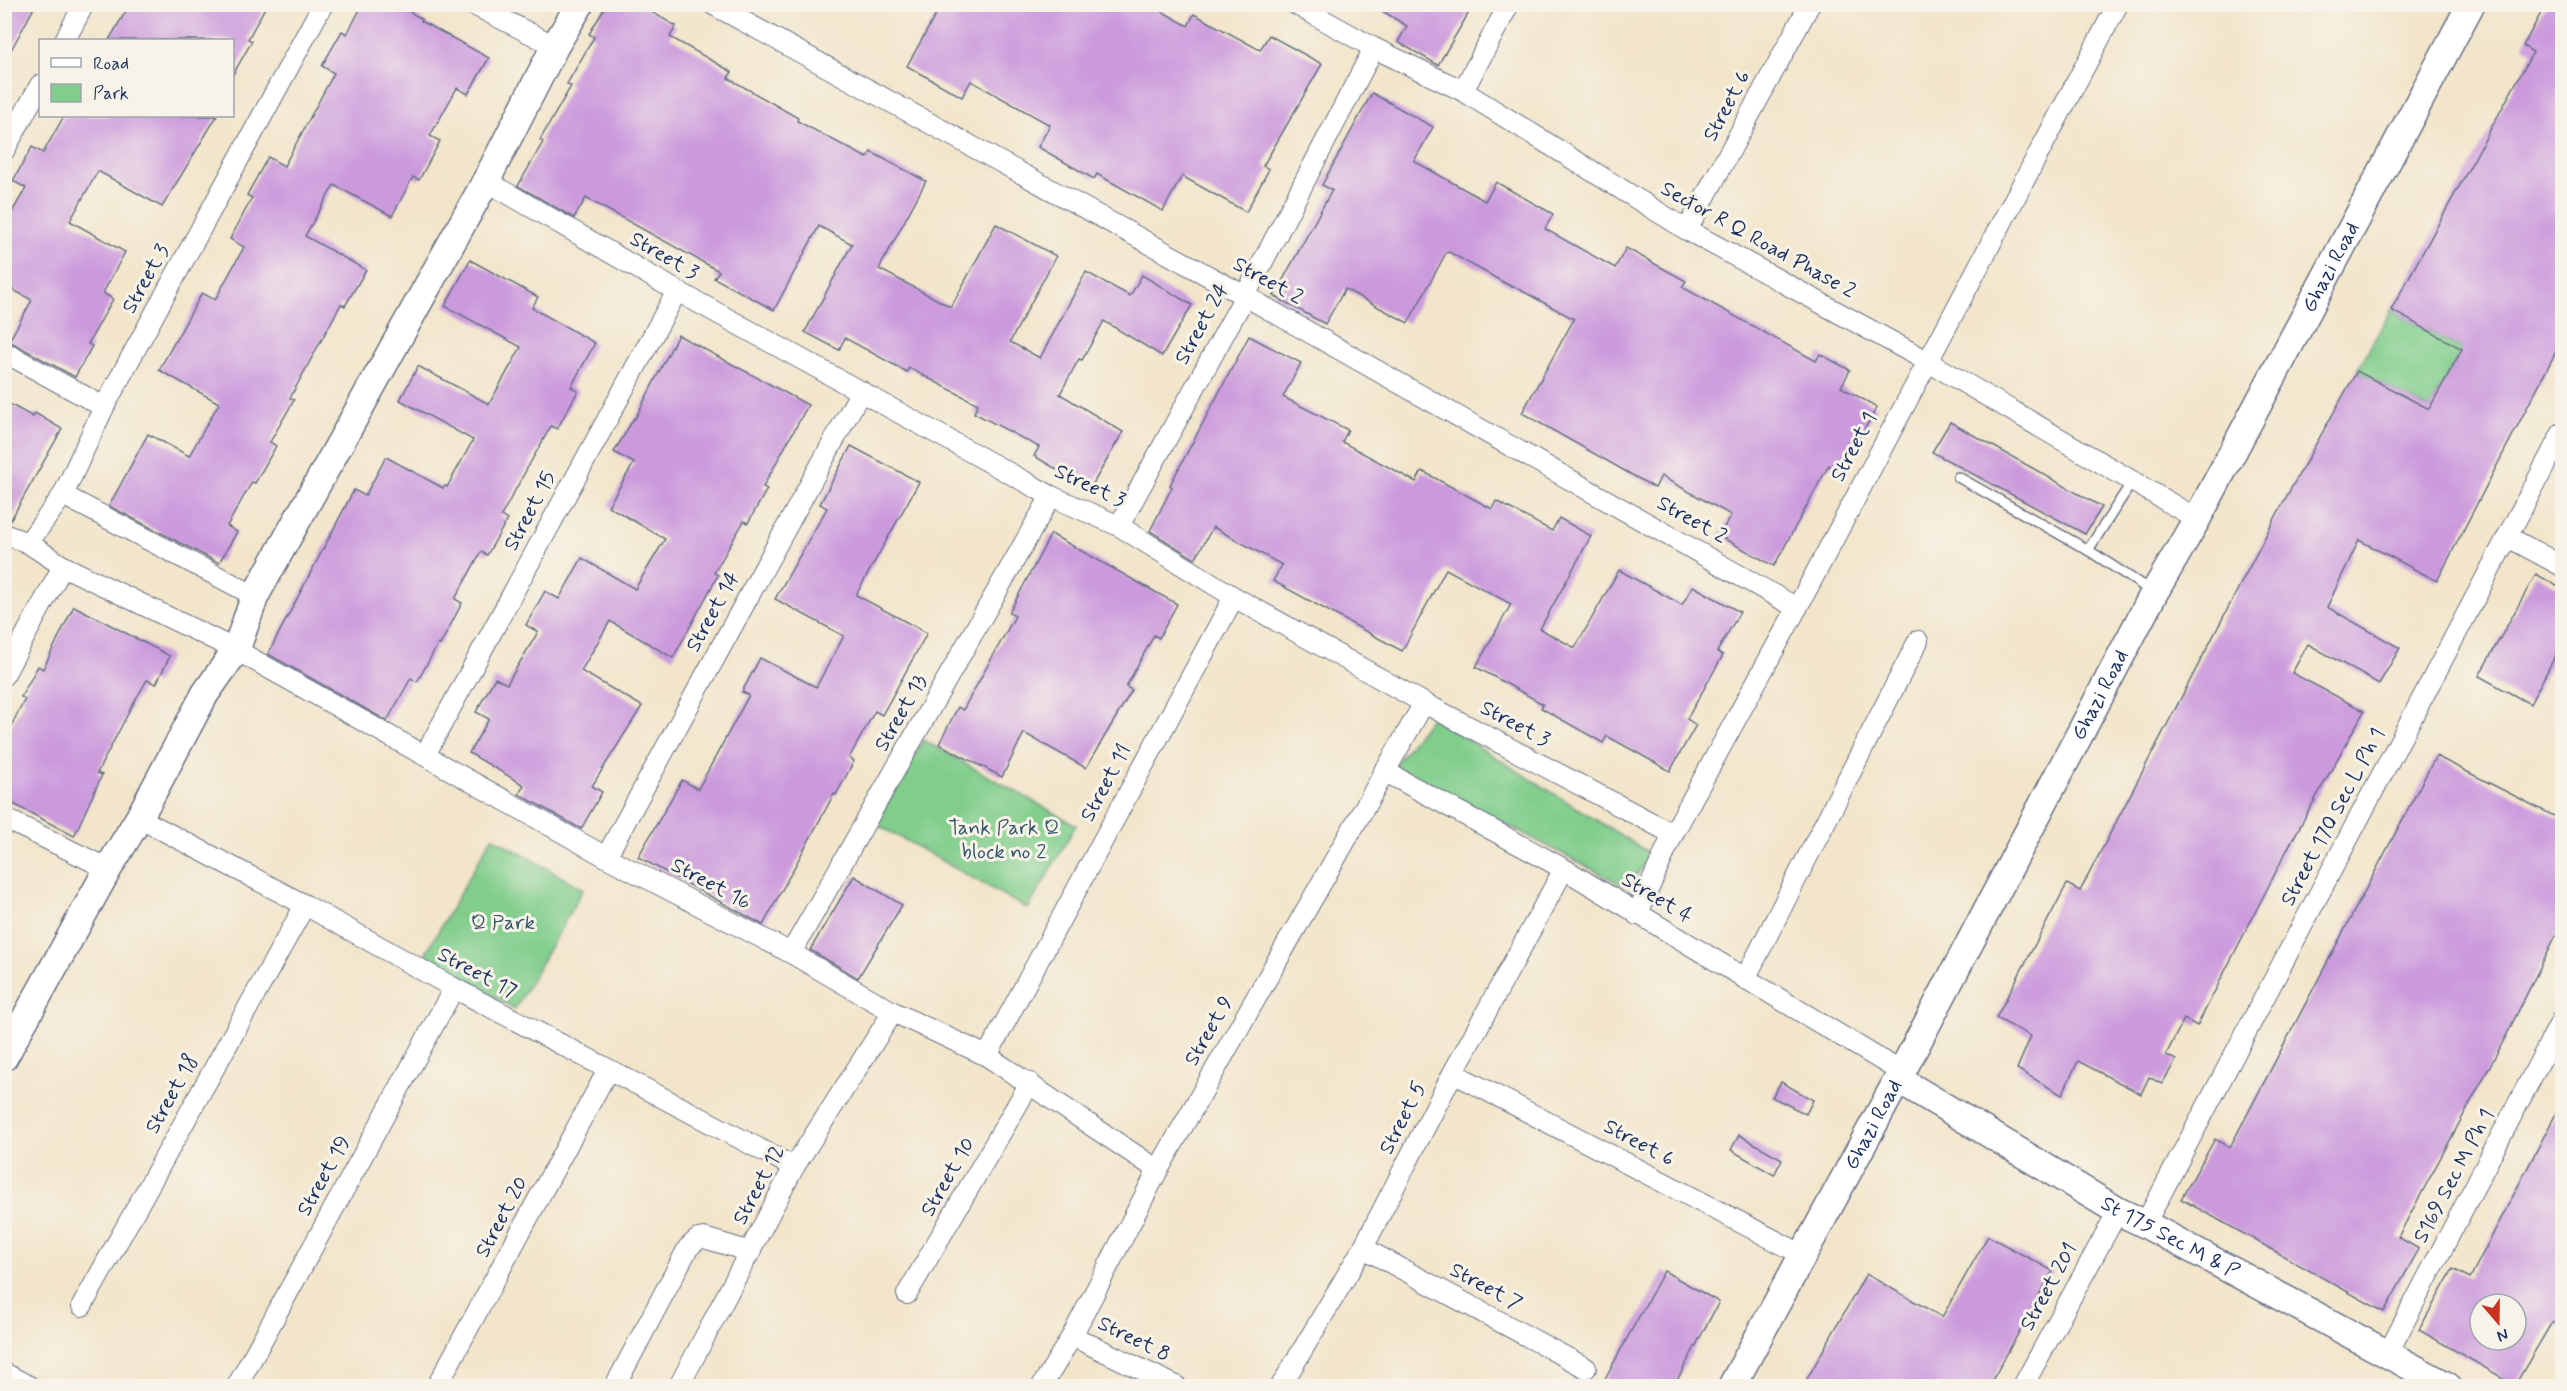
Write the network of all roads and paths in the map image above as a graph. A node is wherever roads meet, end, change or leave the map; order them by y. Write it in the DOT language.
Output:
graph roads {
  1 [pos="84,4"];
  2 [pos="323,4"];
  3 [pos="472,4"];
  4 [pos="580,4"];
  5 [pos="712,4"];
  6 [pos="1295,4"];
  7 [pos="1509,4"];
  8 [pos="1810,4"];
  9 [pos="2118,4"];
  10 [pos="2471,4"];
  11 [pos="65,39"];
  12 [pos="555,46"];
  13 [pos="1374,48"];
  14 [pos="39,87"];
  15 [pos="1464,91"];
  16 [pos="4,151"];
  17 [pos="486,181"];
  18 [pos="1688,230"];
  19 [pos="677,291"];
  20 [pos="1245,296"];
  21 [pos="4,352"];
  22 [pos="1927,361"];
  23 [pos="861,392"];
  24 [pos="104,407"];
  25 [pos="2562,433"];
  26 [pos="1958,477"];
  27 [pos="2132,482"];
  28 [pos="63,495"];
  29 [pos="1051,496"];
  30 [pos="2197,519"];
  31 [pos="1119,526"];
  32 [pos="4,534"];
  33 [pos="2508,537"];
  34 [pos="28,543"];
  35 [pos="2088,550"];
  36 [pos="63,566"];
  37 [pos="2562,566"];
  38 [pos="2154,593"];
  39 [pos="255,597"];
  40 [pos="1234,597"];
  41 [pos="1797,608"];
  42 [pos="1918,641"];
  43 [pos="236,650"];
  44 [pos="4,675"];
  45 [pos="1424,703"];
  46 [pos="425,754"];
  47 [pos="1384,771"];
  48 [pos="4,818"];
  49 [pos="139,818"];
  50 [pos="1673,834"];
  51 [pos="606,856"];
  52 [pos="108,869"];
  53 [pos="1564,869"];
  54 [pos="305,905"];
  55 [pos="1637,915"];
  56 [pos="791,953"];
  57 [pos="1745,979"];
  58 [pos="454,988"];
  59 [pos="893,1012"];
  60 [pos="2562,1019"];
  61 [pos="987,1056"];
  62 [pos="4,1057"];
  63 [pos="609,1070"];
  64 [pos="1453,1073"];
  65 [pos="1900,1075"];
  66 [pos="1030,1083"];
  67 [pos="794,1167"];
  68 [pos="1158,1170"];
  69 [pos="2118,1211"];
  70 [pos="2145,1224"];
  71 [pos="1364,1248"];
  72 [pos="751,1252"];
  73 [pos="1803,1255"];
  74 [pos="907,1294"];
  75 [pos="82,1306"];
  76 [pos="1071,1336"];
  77 [pos="2387,1355"];
  78 [pos="1586,1368"];
  79 [pos="7,1377"];
  80 [pos="29,1386"];
  81 [pos="237,1386"];
  82 [pos="437,1386"];
  83 [pos="615,1386"];
  84 [pos="679,1386"];
  85 [pos="1042,1386"];
  86 [pos="1176,1386"];
  87 [pos="1281,1386"];
  88 [pos="1732,1386"];
  89 [pos="2023,1386"];
  90 [pos="2446,1386"];
  1 -- 11 [label="street"];
  2 -- 24 [label="street, Street 3"];
  3 -- 12 [label="street"];
  4 -- 12 [label="street"];
  5 -- 20 [label="street, Street 2"];
  6 -- 13 [label="street, Sector R Q Road Phase 2"];
  7 -- 15 [label="street"];
  8 -- 18 [label="street, Street 6"];
  9 -- 22 [label="street, Street 1"];
  10 -- 30 [label="street, Ghazi Road"];
  12 -- 17 [label="street"];
  13 -- 15 [label="street, Sector R Q Road Phase 2"];
  13 -- 20 [label="street, Street 24"];
  14 -- 16 [label="street"];
  15 -- 18 [label="street, Sector R Q Road Phase 2"];
  17 -- 19 [label="street, Street 3"];
  17 -- 39 [label="street"];
  18 -- 22 [label="street, Sector R Q Road Phase 2"];
  19 -- 23 [label="street, Street 3"];
  19 -- 46 [label="street, Street 15"];
  20 -- 31 [label="street, Street 24"];
  20 -- 41 [label="street, Street 2"];
  21 -- 24 [label="street"];
  22 -- 27 [label="street, Sector R Q Road Phase 2"];
  22 -- 41 [label="street, Street 1"];
  23 -- 29 [label="street, Street 3"];
  23 -- 51 [label="street, Street 14"];
  24 -- 28 [label="street, Street 3"];
  25 -- 33 [label="street, Street 170 Sec L Ph 1"];
  26 -- 35 [label="lane"];
  27 -- 30 [label="street, Sector R Q Road Phase 2"];
  27 -- 35 [label="lane"];
  28 -- 34 [label="street, Street 3"];
  28 -- 39 [label="street"];
  29 -- 31 [label="street, Street 3"];
  29 -- 56 [label="street, Street 13"];
  30 -- 38 [label="street, Ghazi Road"];
  31 -- 40 [label="street, Street 3"];
  32 -- 34 [label="street, Street 16"];
  33 -- 37 [label="street"];
  33 -- 70 [label="street, Street 170 Sec L Ph 1"];
  34 -- 36 [label="street, Street 16"];
  35 -- 38 [label="lane"];
  36 -- 43 [label="street, Street 16"];
  36 -- 44 [label="street"];
  38 -- 65 [label="street, Ghazi Road"];
  39 -- 43 [label="street"];
  40 -- 45 [label="street, Street 3"];
  40 -- 61 [label="street, Street 11"];
  41 -- 50 [label="street, Street 1"];
  42 -- 57 [label="street"];
  43 -- 46 [label="street, Street 16"];
  43 -- 49 [label="street"];
  45 -- 47 [label="street, Street 9"];
  45 -- 50 [label="street, Street 3"];
  46 -- 51 [label="street, Street 16"];
  47 -- 53 [label="street, Street 4"];
  47 -- 68 [label="street, Street 9"];
  48 -- 52 [label="street"];
  49 -- 52 [label="street"];
  49 -- 54 [label="street, Street 17"];
  50 -- 55 [label="street, Street 1"];
  51 -- 56 [label="street, Street 16"];
  52 -- 62 [label="street"];
  53 -- 55 [label="street, Street 4"];
  53 -- 64 [label="street, Street 5"];
  54 -- 58 [label="street, Street 17"];
  54 -- 75 [label="street, Street 18"];
  55 -- 57 [label="street, Street 4"];
  56 -- 59 [label="street, Street 16"];
  57 -- 65 [label="street, Street 4"];
  58 -- 63 [label="street, Street 17"];
  58 -- 81 [label="street, Street 19"];
  59 -- 61 [label="street, Street 16"];
  59 -- 67 [label="street, Street 12"];
  60 -- 77 [label="street, S169 Sec M Ph 1"];
  61 -- 66 [label="street, Street 16"];
  63 -- 67 [label="street, Street 17"];
  63 -- 82 [label="street, Street 20"];
  64 -- 71 [label="street, Street 5"];
  64 -- 73 [label="street, Street 6"];
  65 -- 69 [label="street, St 175 Sec M & P"];
  65 -- 73 [label="street, Ghazi Road"];
  66 -- 68 [label="street, Street 16"];
  66 -- 74 [label="street, Street 10"];
  67 -- 72 [label="street, Street 12"];
  68 -- 76 [label="street, Street 9"];
  69 -- 70 [label="street, St 175 Sec M & P"];
  69 -- 89 [label="street, Street 201"];
  70 -- 77 [label="street, St 175 Sec M & P"];
  71 -- 78 [label="street, Street 7"];
  71 -- 87 [label="street, Street 5"];
  72 -- 83 [label="street"];
  72 -- 84 [label="street, Street 12"];
  73 -- 88 [label="street, Ghazi Road"];
  76 -- 85 [label="street, Street 9"];
  76 -- 86 [label="street, Street 8"];
  77 -- 90 [label="street, St 175 Sec M & P"];
  79 -- 80 [label="street"];
}
